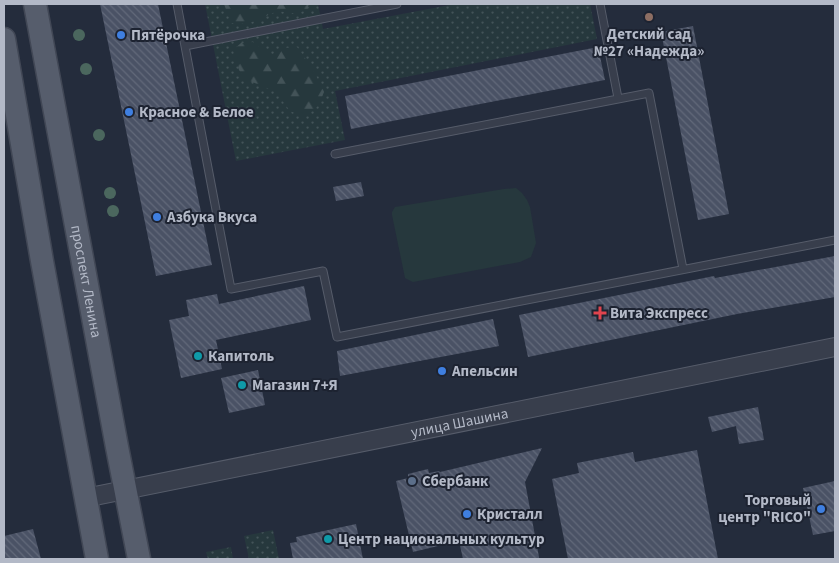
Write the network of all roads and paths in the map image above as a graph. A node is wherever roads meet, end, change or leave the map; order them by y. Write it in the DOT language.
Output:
graph roads {
  1 [pos="35,4"];
  2 [pos="177,4"];
  3 [pos="397,4"];
  4 [pos="600,4"];
  5 [pos="4,39"];
  6 [pos="185,46"];
  7 [pos="618,98"];
  8 [pos="335,154"];
  9 [pos="835,240"];
  10 [pos="683,270"];
  11 [pos="835,347"];
  12 [pos="126,490"];
  13 [pos="85,498"];
  14 [pos="97,559"];
  15 [pos="139,559"];
  1 -- 12 [label="main road, проспект Ленина"];
  2 -- 6 [label="lane"];
  3 -- 6 [label="lane"];
  4 -- 7 [label="lane"];
  5 -- 13 [label="main road"];
  6 -- 10 [label="lane"];
  7 -- 8 [label="lane"];
  7 -- 10 [label="lane"];
  9 -- 10 [label="lane"];
  11 -- 12 [label="street, улица Шашина"];
  12 -- 13 [label="street, улица Шашина"];
  12 -- 15 [label="main road, проспект Ленина"];
  13 -- 14 [label="main road"];
}
